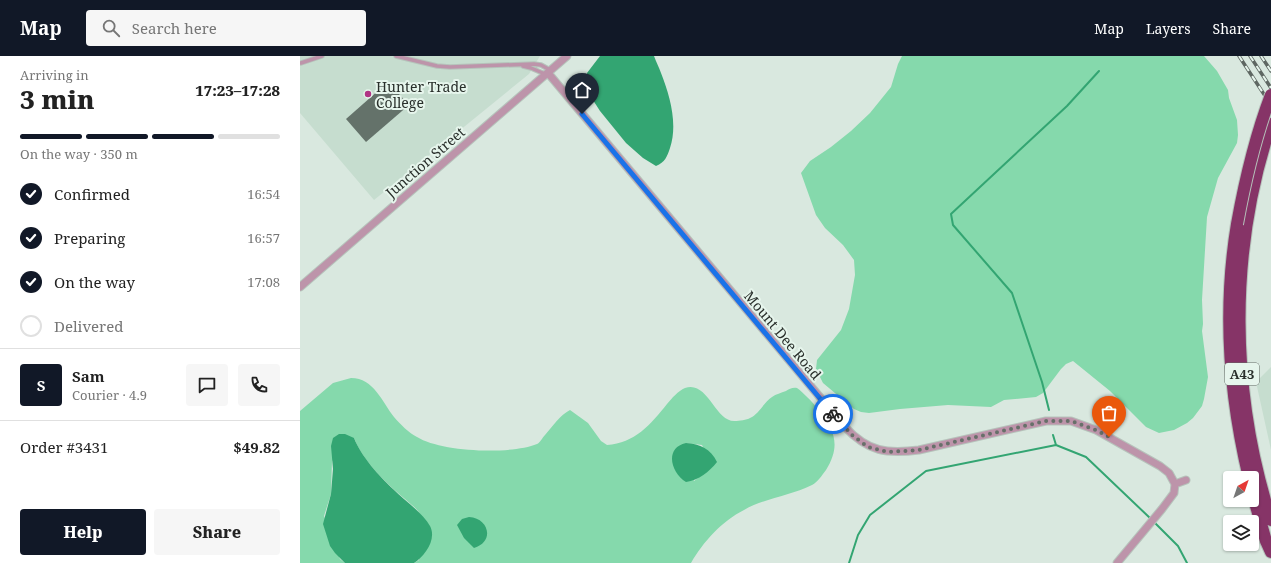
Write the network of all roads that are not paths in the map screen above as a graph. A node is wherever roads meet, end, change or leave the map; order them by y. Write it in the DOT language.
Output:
graph roads {
  1 [pos="322,56"];
  2 [pos="396,56"];
  3 [pos="567,56"];
  4 [pos="301,62"];
  5 [pos="518,65"];
  6 [pos="548,73"];
  7 [pos="1271,95"];
  8 [pos="1271,124"];
  9 [pos="1242,224"];
  10 [pos="300,287"];
  11 [pos="1247,471"];
  12 [pos="1186,480"];
  13 [pos="1175,484"];
  14 [pos="1256,507"];
  15 [pos="1271,520"];
  16 [pos="1271,552"];
  17 [pos="1117,563"];
  1 -- 4 [label="lane"];
  2 -- 5 [label="lane"];
  3 -- 6 [label="street, Junction Street"];
  5 -- 6 [label="lane"];
  5 -- 6 [label="lane"];
  6 -- 10 [label="street, Junction Street"];
  6 -- 13 [label="street, Mount Dee Road"];
  7 -- 9 [label="highway, A43, bridge"];
  8 -- 9 [label="highway, A43"];
  9 -- 11 [label="highway, A43"];
  9 -- 15 [label="highway, A43"];
  12 -- 13 [label="street"];
  13 -- 17 [label="street"];
  14 -- 16 [label="highway"];
}
